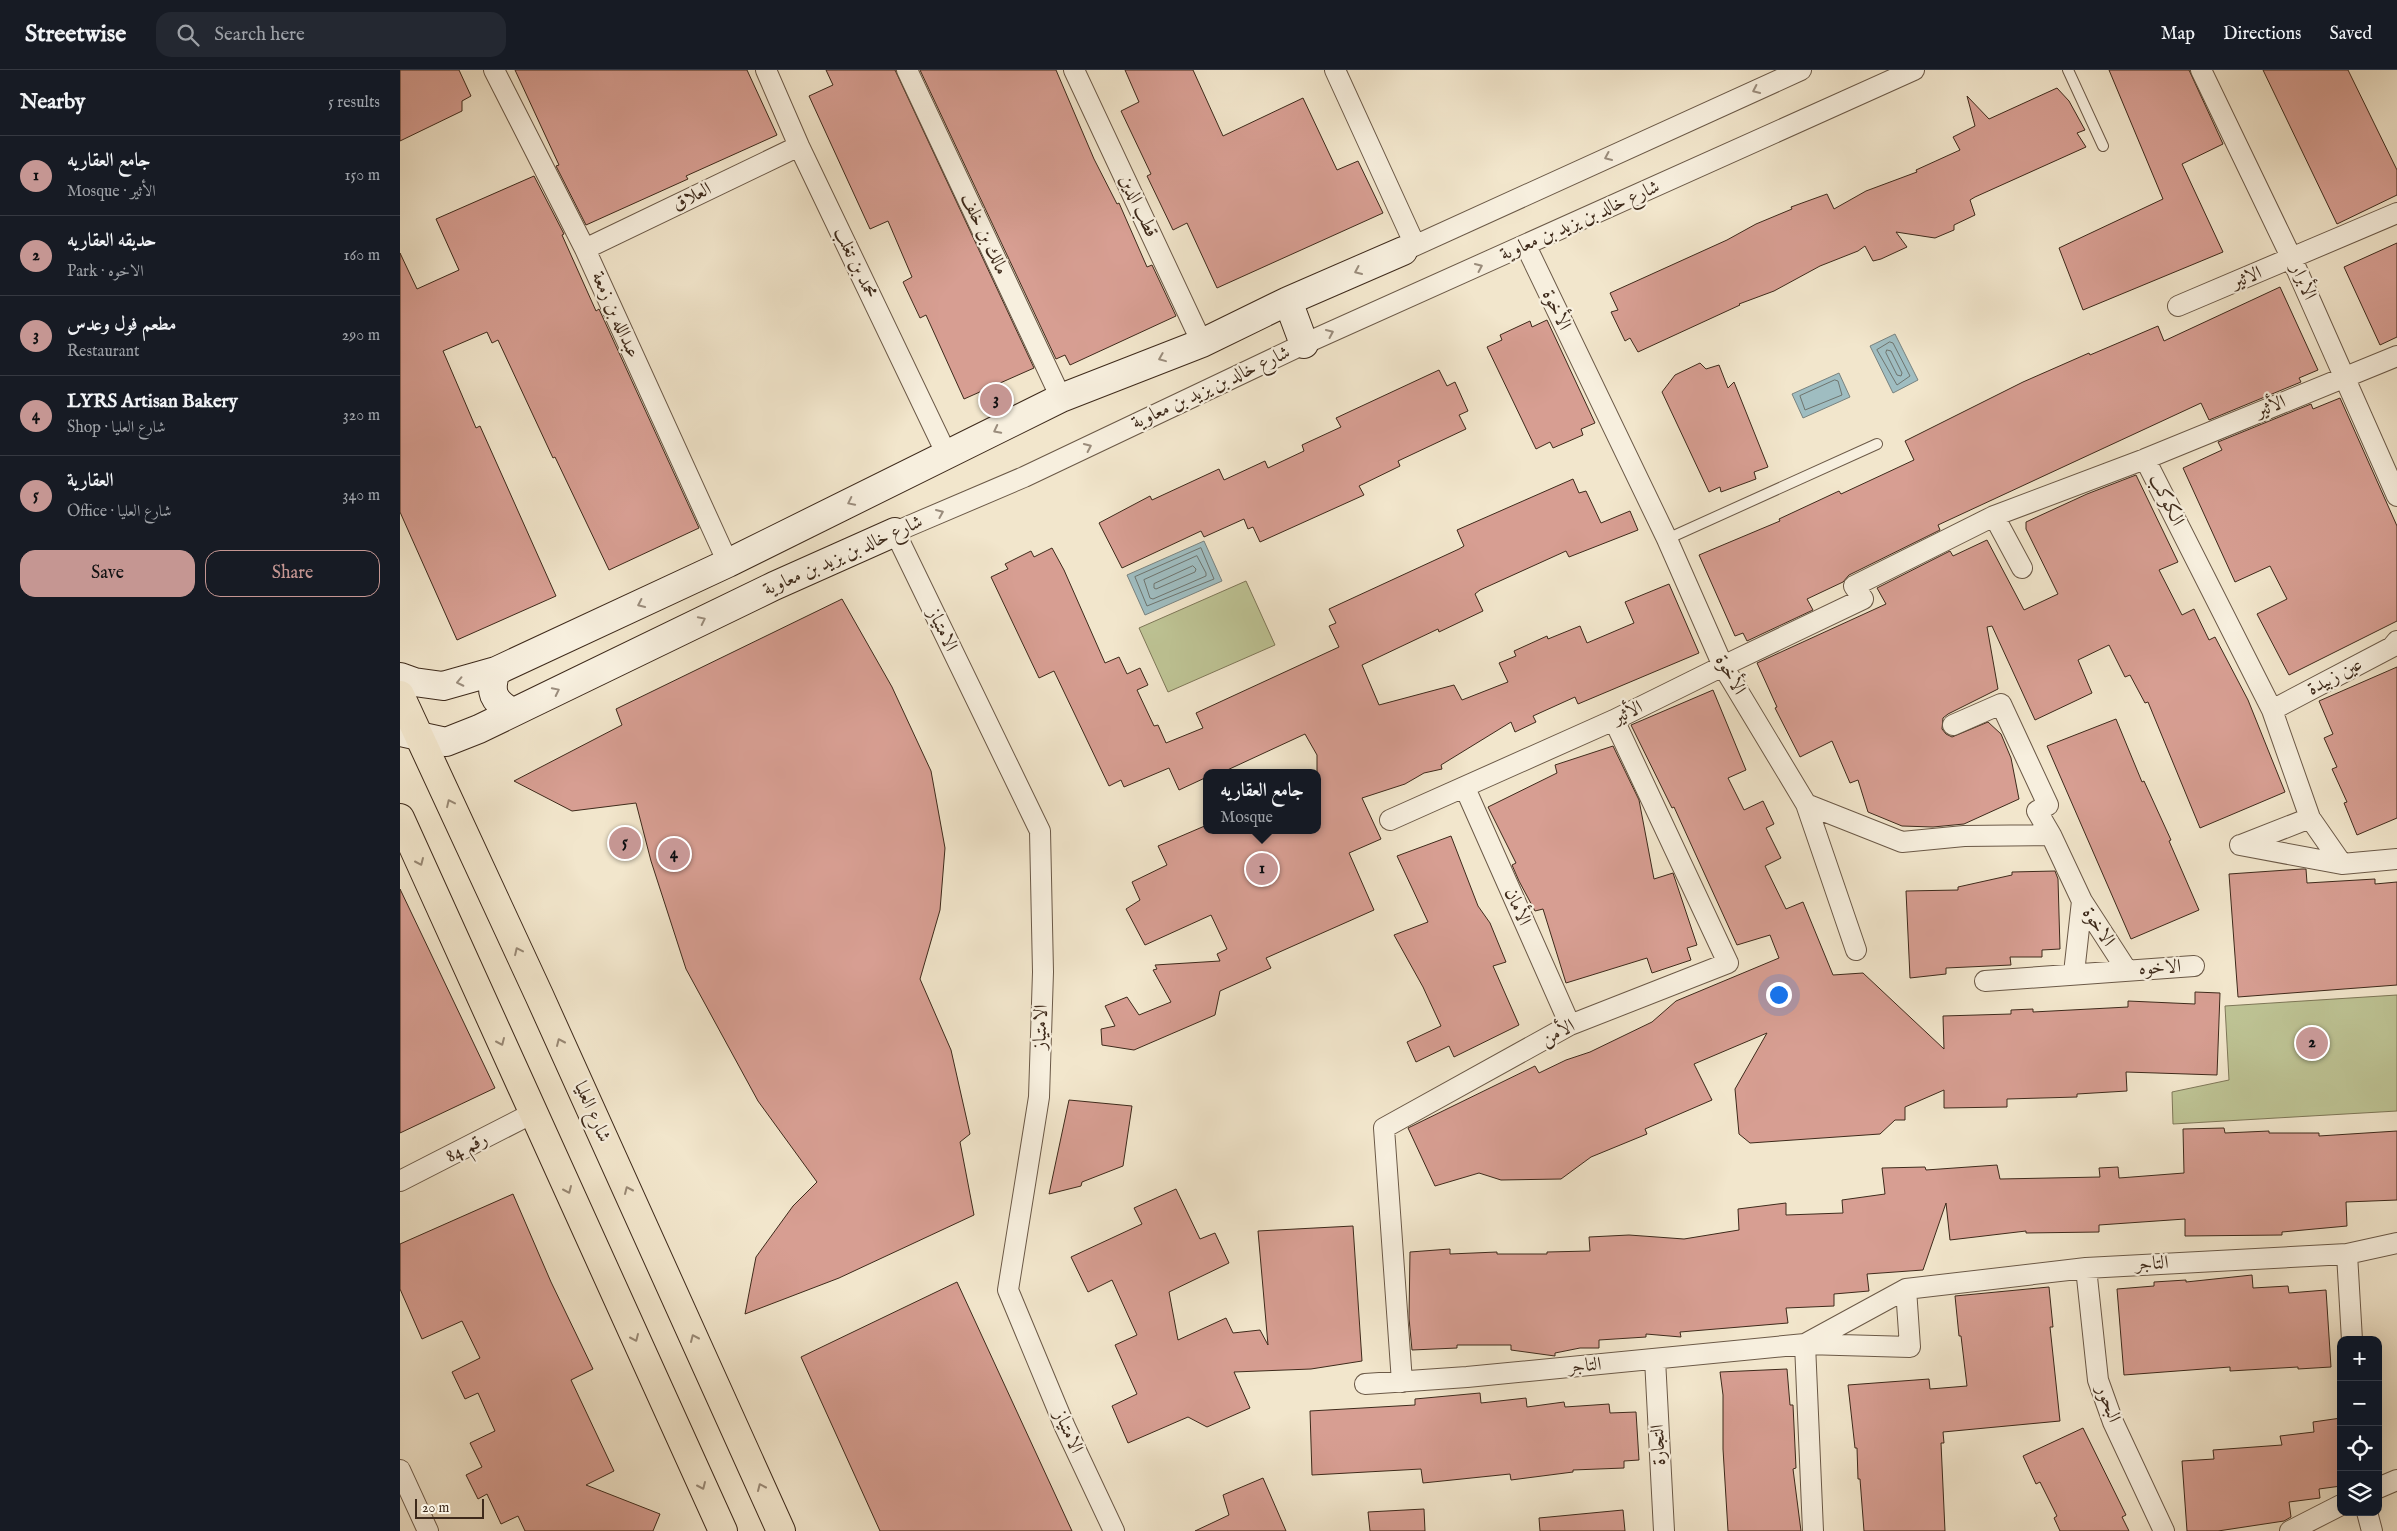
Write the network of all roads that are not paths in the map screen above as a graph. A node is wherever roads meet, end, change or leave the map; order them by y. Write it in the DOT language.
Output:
graph roads {
  1 [pos="494,70"];
  2 [pos="766,70"];
  3 [pos="907,70"];
  4 [pos="1074,70"];
  5 [pos="1335,70"];
  6 [pos="1801,70"];
  7 [pos="1914,70"];
  8 [pos="2068,70"];
  9 [pos="2201,70"];
  10 [pos="799,146"];
  11 [pos="2103,146"];
  12 [pos="2397,213"];
  13 [pos="1526,246"];
  14 [pos="1409,248"];
  15 [pos="585,249"];
  16 [pos="2292,259"];
  17 [pos="1288,301"];
  18 [pos="2178,306"];
  19 [pos="1202,342"];
  20 [pos="1304,344"];
  21 [pos="2397,356"];
  22 [pos="2345,377"];
  23 [pos="1061,398"];
  24 [pos="1877,444"];
  25 [pos="947,455"];
  26 [pos="2145,459"];
  27 [pos="2397,496"];
  28 [pos="1994,516"];
  29 [pos="895,532"];
  30 [pos="1667,539"];
  31 [pos="728,563"];
  32 [pos="2022,568"];
  33 [pos="1863,599"];
  34 [pos="2397,641"];
  35 [pos="1723,666"];
  36 [pos="496,671"];
  37 [pos="400,677"];
  38 [pos="400,694"];
  39 [pos="2272,710"];
  40 [pos="512,712"];
  41 [pos="1614,720"];
  42 [pos="1953,725"];
  43 [pos="410,735"];
  44 [pos="1465,788"];
  45 [pos="1806,804"];
  46 [pos="2037,811"];
  47 [pos="400,818"];
  48 [pos="2310,818"];
  49 [pos="1390,820"];
  50 [pos="2026,835"];
  51 [pos="2051,835"];
  52 [pos="2397,859"];
  53 [pos="2342,864"];
  54 [pos="2082,902"];
  55 [pos="1856,950"];
  56 [pos="2194,966"];
  57 [pos="2126,969"];
  58 [pos="2074,974"];
  59 [pos="1985,981"];
  60 [pos="1570,1025"];
  61 [pos="533,1113"];
  62 [pos="400,1181"];
  63 [pos="2397,1243"];
  64 [pos="2347,1254"];
  65 [pos="2086,1268"];
  66 [pos="1906,1289"];
  67 [pos="2352,1336"];
  68 [pos="1805,1344"];
  69 [pos="1655,1359"];
  70 [pos="1402,1382"];
  71 [pos="1365,1384"];
  72 [pos="400,1470"];
  73 [pos="2397,1480"];
  74 [pos="2382,1486"];
  75 [pos="2337,1507"];
  76 [pos="2368,1516"];
  77 [pos="428,1531"];
  78 [pos="723,1531"];
  79 [pos="781,1531"];
  80 [pos="1114,1531"];
  81 [pos="1664,1531"];
  82 [pos="1813,1531"];
  83 [pos="2164,1531"];
  84 [pos="2290,1531"];
  85 [pos="2372,1531"];
  1 -- 15 [label="street, عبدالله بن زمعة"];
  2 -- 10 [label="street, محمد بن تغلب"];
  3 -- 23 [label="street, مالك بن خلف"];
  4 -- 19 [label="street, قطب الدين"];
  5 -- 14 [label="street"];
  6 -- 14 [label="street, one-way"];
  7 -- 13 [label="street, شارع خالد بن يزيد بن معاوية"];
  8 -- 11 [label="lane"];
  9 -- 16 [label="street, الأبرار"];
  10 -- 15 [label="street, العلاق"];
  10 -- 25 [label="street, محمد بن تغلب"];
  12 -- 16 [label="street, الاثير"];
  20 -- 13 [label="street, شارع خالد بن يزيد بن معاوية, one-way"];
  13 -- 30 [label="street, الأخوة"];
  14 -- 17 [label="main road, one-way"];
  15 -- 31 [label="street, عبدالله بن زمعة"];
  16 -- 18 [label="street, الاثير"];
  16 -- 22 [label="street, الأبرار"];
  17 -- 19 [label="main road"];
  17 -- 20 [label="main road"];
  19 -- 23 [label="main road, one-way"];
  29 -- 20 [label="street, شارع خالد بن يزيد بن معاوية, one-way"];
  21 -- 22 [label="street, الأثير"];
  22 -- 26 [label="street, الأثير"];
  22 -- 27 [label="street, الأبرار"];
  23 -- 25 [label="main road, one-way"];
  24 -- 30 [label="lane"];
  25 -- 31 [label="main road, one-way"];
  26 -- 28 [label="street, الكوكب"];
  26 -- 39 [label="street, الكوكب"];
  28 -- 32 [label="street"];
  28 -- 33 [label="street, الكوكب"];
  40 -- 29 [label="main road, شارع خالد بن يزيد بن معاوية, one-way"];
  29 -- 80 [label="street, الامتياز"];
  30 -- 35 [label="street, الأخوة"];
  31 -- 36 [label="main road, one-way"];
  33 -- 35 [label="street, الأثير"];
  34 -- 39 [label="street, عين زبيدة"];
  35 -- 41 [label="street, الأثير"];
  35 -- 45 [label="street, الأخوة"];
  36 -- 37 [label="main road, one-way"];
  36 -- 40 [label="main road"];
  38 -- 43 [label="main road, شارع العليا"];
  39 -- 48 [label="street, الكوكب"];
  40 -- 43 [label="main road, شارع خالد بن يزيد بن معاوية"];
  41 -- 44 [label="street, الأثير"];
  41 -- 60 [label="street, الأمن"];
  42 -- 46 [label="street"];
  79 -- 43 [label="main road, شارع العليا, one-way"];
  44 -- 49 [label="street, الأثير"];
  44 -- 60 [label="street, الأمان"];
  45 -- 50 [label="street"];
  45 -- 55 [label="street, الأخوة"];
  46 -- 50 [label="street"];
  46 -- 51 [label="street"];
  47 -- 61 [label="main road, one-way"];
  48 -- 53 [label="street, الكوكب"];
  48 -- 53 [label="street"];
  50 -- 51 [label="street"];
  51 -- 54 [label="street"];
  52 -- 53 [label="street"];
  54 -- 57 [label="street, الاخوة"];
  54 -- 58 [label="street, الاخوة"];
  56 -- 57 [label="street, الاخوه"];
  57 -- 58 [label="street, الاخوة"];
  58 -- 59 [label="street, الاخوة"];
  60 -- 70 [label="street, الأمن"];
  61 -- 62 [label="street, رقم 84"];
  61 -- 78 [label="main road, one-way"];
  63 -- 64 [label="street, التاجر"];
  64 -- 65 [label="street, التاجر"];
  64 -- 67 [label="street"];
  65 -- 66 [label="street, التاجر"];
  65 -- 83 [label="street, البحور"];
  66 -- 68 [label="street, التاجر"];
  66 -- 68 [label="street, التاجر"];
  68 -- 69 [label="street, التاجر"];
  68 -- 82 [label="street"];
  69 -- 70 [label="street, التاجر"];
  69 -- 81 [label="street, التجارة"];
  70 -- 71 [label="street, التاجر"];
  72 -- 77 [label="street"];
  73 -- 74 [label="street"];
  75 -- 84 [label="street"];
  76 -- 85 [label="street"];
}
